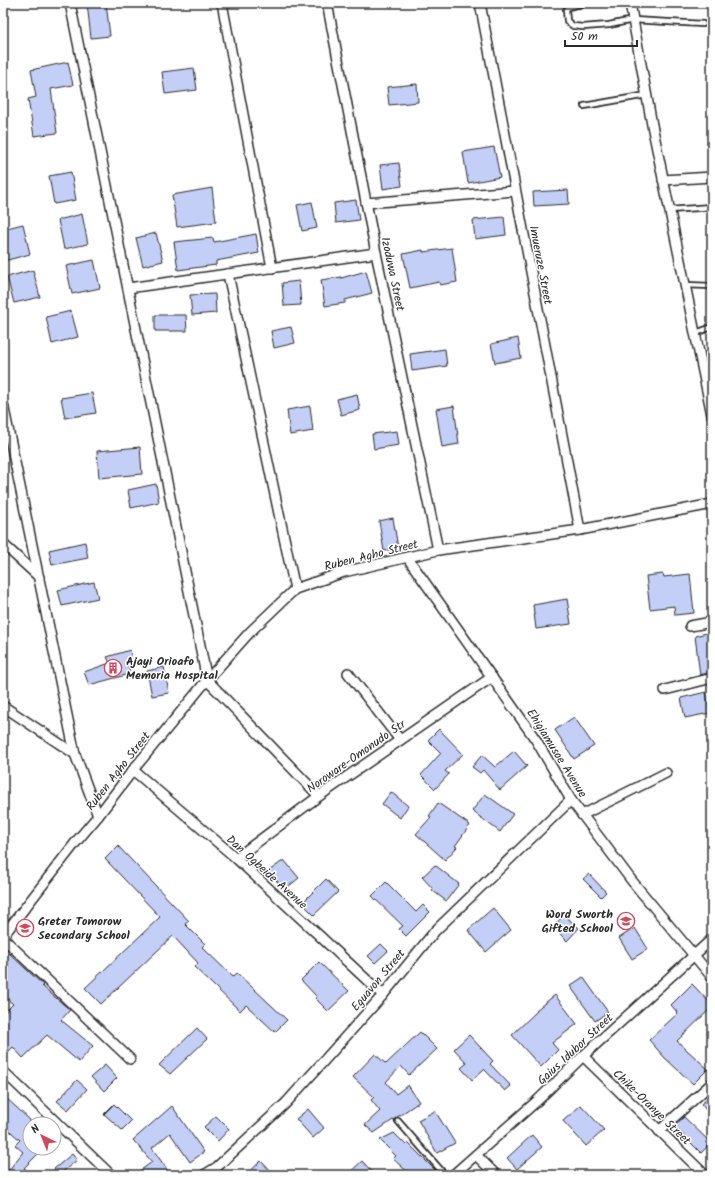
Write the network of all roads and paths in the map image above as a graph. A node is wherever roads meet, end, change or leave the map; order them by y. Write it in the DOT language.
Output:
graph roads {
  1 [pos="70,3"];
  2 [pos="222,3"];
  3 [pos="327,3"];
  4 [pos="480,3"];
  5 [pos="585,3"];
  6 [pos="630,3"];
  7 [pos="634,20"];
  8 [pos="703,24"];
  9 [pos="647,95"];
  10 [pos="584,106"];
  11 [pos="712,177"];
  12 [pos="663,180"];
  13 [pos="515,191"];
  14 [pos="366,203"];
  15 [pos="712,207"];
  16 [pos="669,210"];
  17 [pos="376,253"];
  18 [pos="272,268"];
  19 [pos="228,274"];
  20 [pos="685,285"];
  21 [pos="712,286"];
  22 [pos="128,288"];
  23 [pos="712,327"];
  24 [pos="696,333"];
  25 [pos="3,404"];
  26 [pos="712,415"];
  27 [pos="712,504"];
  28 [pos="580,530"];
  29 [pos="3,544"];
  30 [pos="438,550"];
  31 [pos="408,558"];
  32 [pos="39,577"];
  33 [pos="295,589"];
  34 [pos="712,622"];
  35 [pos="690,626"];
  36 [pos="348,673"];
  37 [pos="492,677"];
  38 [pos="712,678"];
  39 [pos="207,680"];
  40 [pos="665,690"];
  41 [pos="3,706"];
  42 [pos="400,740"];
  43 [pos="75,754"];
  44 [pos="132,770"];
  45 [pos="666,773"];
  46 [pos="319,796"];
  47 [pos="570,800"];
  48 [pos="582,815"];
  49 [pos="98,816"];
  50 [pos="236,858"];
  51 [pos="3,937"];
  52 [pos="712,939"];
  53 [pos="695,955"];
  54 [pos="712,976"];
  55 [pos="383,995"];
  56 [pos="583,1056"];
  57 [pos="130,1059"];
  58 [pos="3,1071"];
  59 [pos="712,1083"];
  60 [pos="398,1121"];
  61 [pos="659,1131"];
  62 [pos="476,1155"];
  63 [pos="111,1175"];
  64 [pos="204,1175"];
  65 [pos="445,1175"];
  66 [pos="453,1175"];
  67 [pos="496,1175"];
  68 [pos="705,1175"];
  1 -- 22 [label="street"];
  2 -- 18 [label="street"];
  3 -- 14 [label="street, Izoduwa Street"];
  4 -- 13 [label="street, Imueruze Street"];
  5 -- 7 [label="lane"];
  6 -- 7 [label="street"];
  7 -- 8 [label="lane"];
  7 -- 9 [label="street"];
  9 -- 10 [label="lane"];
  9 -- 12 [label="street"];
  11 -- 12 [label="street"];
  12 -- 16 [label="street"];
  13 -- 14 [label="street"];
  13 -- 28 [label="street, Imueruze Street"];
  14 -- 17 [label="street, Izoduwa Street"];
  15 -- 16 [label="lane"];
  16 -- 20 [label="street"];
  17 -- 18 [label="street"];
  17 -- 30 [label="street, Izoduwa Street"];
  18 -- 19 [label="street"];
  19 -- 22 [label="street"];
  19 -- 33 [label="street"];
  20 -- 21 [label="lane"];
  20 -- 24 [label="street"];
  22 -- 39 [label="street"];
  23 -- 24 [label="lane"];
  24 -- 26 [label="street"];
  25 -- 32 [label="street"];
  27 -- 28 [label="street, Ruben Agho Street"];
  28 -- 30 [label="street, Ruben Agho Street"];
  29 -- 32 [label="street"];
  30 -- 31 [label="street, Ruben Agho Street"];
  31 -- 33 [label="street, Ruben Agho Street"];
  31 -- 37 [label="street, Ehigiamusoe Avenue"];
  32 -- 43 [label="street"];
  33 -- 39 [label="street, Ruben Agho Street"];
  34 -- 35 [label="street"];
  36 -- 42 [label="street"];
  37 -- 42 [label="street, Noroware-Omonudo Str"];
  37 -- 47 [label="street, Ehigiamusoe Avenue"];
  38 -- 40 [label="street"];
  39 -- 44 [label="street, Ruben Agho Street"];
  39 -- 46 [label="street"];
  41 -- 43 [label="street"];
  42 -- 46 [label="street, Noroware-Omonudo Str"];
  43 -- 49 [label="street"];
  44 -- 49 [label="street, Ruben Agho Street"];
  44 -- 50 [label="street, Dan Ogbeide Avenue"];
  45 -- 48 [label="street"];
  46 -- 50 [label="street, Noroware-Omonudo Str"];
  47 -- 48 [label="street, Ehigiamusoe Avenue"];
  47 -- 55 [label="street, Eguavon Street"];
  48 -- 53 [label="street, Ehigiamusoe Avenue"];
  49 -- 51 [label="street, Ruben Agho Street"];
  50 -- 55 [label="street, Dan Ogbeide Avenue"];
  51 -- 57 [label="street"];
  52 -- 53 [label="street, Gaius Idubor Street"];
  53 -- 54 [label="street, Ehigiamusoe Avenue"];
  53 -- 56 [label="street, Gaius Idubor Street"];
  55 -- 64 [label="street, Eguavon Street"];
  56 -- 61 [label="street, Chike-Oranye Street"];
  56 -- 62 [label="street, Gaius Idubor Street"];
  58 -- 63 [label="street"];
  59 -- 61 [label="street"];
  60 -- 65 [label="lane"];
  61 -- 68 [label="street, Chike-Oranye Street"];
  62 -- 66 [label="street, Gaius Idubor Street"];
  62 -- 67 [label="street"];
}
